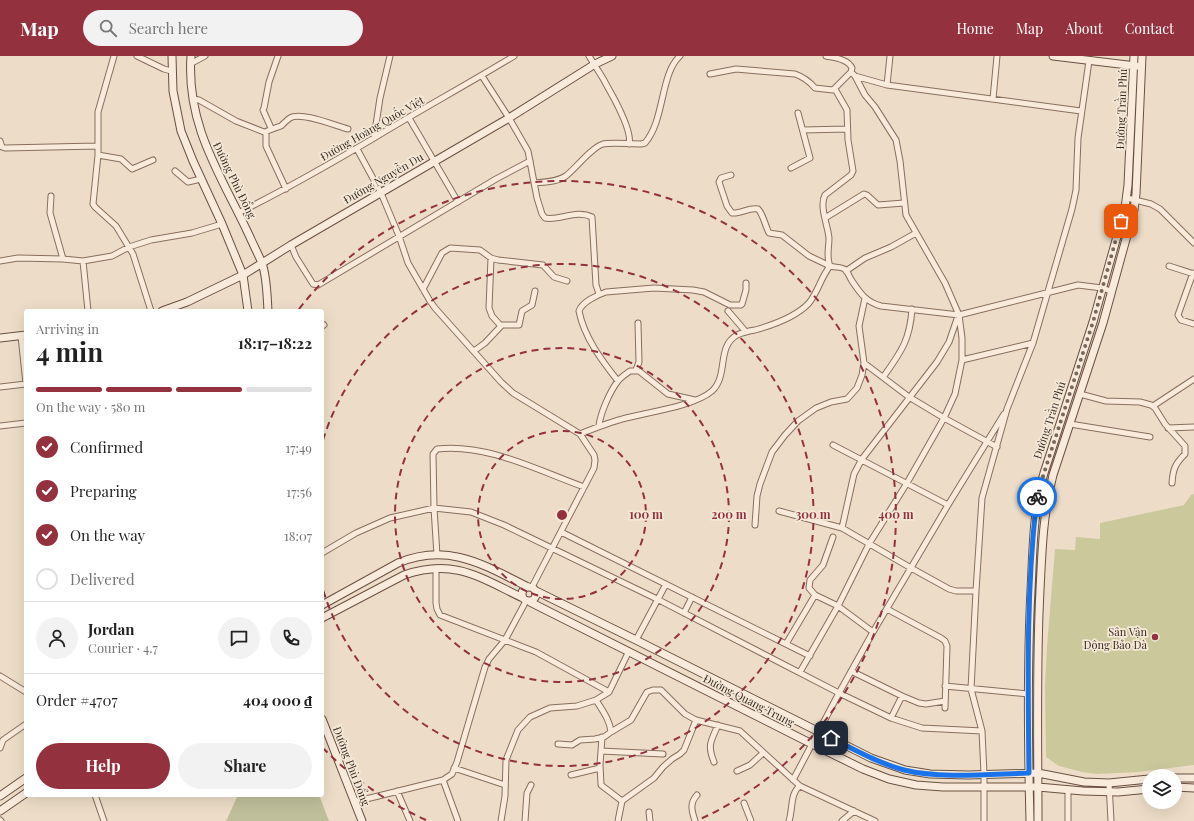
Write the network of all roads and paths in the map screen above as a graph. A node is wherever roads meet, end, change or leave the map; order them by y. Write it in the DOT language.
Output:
graph roads {
  1 [pos="114,56"];
  2 [pos="137,56"];
  3 [pos="172,56"];
  4 [pos="206,56"];
  5 [pos="278,56"];
  6 [pos="390,56"];
  7 [pos="514,56"];
  8 [pos="589,56"];
  9 [pos="612,56"];
  10 [pos="680,56"];
  11 [pos="826,56"];
  12 [pos="890,56"];
  13 [pos="997,56"];
  14 [pos="1053,56"];
  15 [pos="1134,56"];
  16 [pos="1142,56"];
  17 [pos="1086,59"];
  18 [pos="191,60"];
  19 [pos="595,64"];
  20 [pos="1137,66"];
  21 [pos="171,71"];
  22 [pos="710,74"];
  23 [pos="853,74"];
  24 [pos="482,76"];
  25 [pos="887,85"];
  26 [pos="835,89"];
  27 [pos="192,99"];
  28 [pos="993,99"];
  29 [pos="1081,111"];
  30 [pos="798,113"];
  31 [pos="409,118"];
  32 [pos="509,118"];
  33 [pos="271,128"];
  34 [pos="348,129"];
  35 [pos="847,129"];
  36 [pos="803,130"];
  37 [pos="266,132"];
  38 [pos="374,138"];
  39 [pos="0,141"];
  40 [pos="629,144"];
  41 [pos="97,146"];
  42 [pos="357,149"];
  43 [pos="98,155"];
  44 [pos="153,160"];
  45 [pos="435,161"];
  46 [pos="530,161"];
  47 [pos="791,168"];
  48 [pos="175,171"];
  49 [pos="731,175"];
  50 [pos="201,179"];
  51 [pos="534,183"];
  52 [pos="286,189"];
  53 [pos="381,193"];
  54 [pos="50,196"];
  55 [pos="1127,198"];
  56 [pos="1135,200"];
  57 [pos="458,202"];
  58 [pos="904,203"];
  59 [pos="238,213"];
  60 [pos="825,218"];
  61 [pos="222,224"];
  62 [pos="916,233"];
  63 [pos="399,236"];
  64 [pos="1194,243"];
  65 [pos="291,245"];
  66 [pos="129,248"];
  67 [pos="491,258"];
  68 [pos="63,259"];
  69 [pos="0,261"];
  70 [pos="83,261"];
  71 [pos="262,264"];
  72 [pos="830,266"];
  73 [pos="1169,266"];
  74 [pos="846,270"];
  75 [pos="1193,273"];
  76 [pos="243,275"];
  77 [pos="567,282"];
  78 [pos="746,284"];
  79 [pos="1102,288"];
  80 [pos="423,289"];
  81 [pos="535,290"];
  82 [pos="1112,291"];
  83 [pos="1047,292"];
  84 [pos="599,294"];
  85 [pos="865,298"];
  86 [pos="88,309"];
  87 [pos="150,309"];
  88 [pos="168,309"];
  89 [pos="248,309"];
  90 [pos="268,309"];
  91 [pos="912,309"];
  92 [pos="728,311"];
  93 [pos="959,315"];
  94 [pos="638,323"];
  95 [pos="1194,324"];
  96 [pos="501,326"];
  97 [pos="746,332"];
  98 [pos="23,336"];
  99 [pos="0,338"];
  100 [pos="1033,342"];
  101 [pos="474,351"];
  102 [pos="24,352"];
  103 [pos="962,360"];
  104 [pos="864,363"];
  105 [pos="636,370"];
  106 [pos="884,376"];
  107 [pos="1194,379"];
  108 [pos="618,381"];
  109 [pos="24,384"];
  110 [pos="0,387"];
  111 [pos="1080,394"];
  112 [pos="909,397"];
  113 [pos="695,400"];
  114 [pos="1153,406"];
  115 [pos="1007,409"];
  116 [pos="944,418"];
  117 [pos="24,423"];
  118 [pos="1070,424"];
  119 [pos="0,426"];
  120 [pos="599,426"];
  121 [pos="1194,426"];
  122 [pos="1168,428"];
  123 [pos="580,434"];
  124 [pos="1150,437"];
  125 [pos="986,441"];
  126 [pos="834,445"];
  127 [pos="997,447"];
  128 [pos="862,459"];
  129 [pos="907,483"];
  130 [pos="1172,483"];
  131 [pos="584,487"];
  132 [pos="948,505"];
  133 [pos="434,508"];
  134 [pos="779,510"];
  135 [pos="755,525"];
  136 [pos="842,528"];
  137 [pos="561,532"];
  138 [pos="833,537"];
  139 [pos="869,544"];
  140 [pos="552,549"];
  141 [pos="324,552"];
  142 [pos="436,555"];
  143 [pos="436,568"];
  144 [pos="910,568"];
  145 [pos="666,584"];
  146 [pos="532,588"];
  147 [pos="976,592"];
  148 [pos="815,595"];
  149 [pos="692,597"];
  150 [pos="657,599"];
  151 [pos="526,600"];
  152 [pos="324,604"];
  153 [pos="838,606"];
  154 [pos="887,609"];
  155 [pos="684,613"];
  156 [pos="324,617"];
  157 [pos="873,632"];
  158 [pos="505,640"];
  159 [pos="636,640"];
  160 [pos="786,644"];
  161 [pos="629,652"];
  162 [pos="810,656"];
  163 [pos="851,671"];
  164 [pos="800,672"];
  165 [pos="0,676"];
  166 [pos="945,686"];
  167 [pos="971,689"];
  168 [pos="24,691"];
  169 [pos="609,692"];
  170 [pos="839,693"];
  171 [pos="1028,694"];
  172 [pos="902,696"];
  173 [pos="596,700"];
  174 [pos="945,701"];
  175 [pos="945,708"];
  176 [pos="891,718"];
  177 [pos="696,720"];
  178 [pos="24,725"];
  179 [pos="324,725"];
  180 [pos="718,725"];
  181 [pos="982,730"];
  182 [pos="611,732"];
  183 [pos="818,732"];
  184 [pos="1,738"];
  185 [pos="602,738"];
  186 [pos="558,744"];
  187 [pos="812,744"];
  188 [pos="0,748"];
  189 [pos="601,751"];
  190 [pos="763,753"];
  191 [pos="663,754"];
  192 [pos="714,762"];
  193 [pos="454,768"];
  194 [pos="600,768"];
  195 [pos="737,771"];
  196 [pos="1029,773"];
  197 [pos="1038,773"];
  198 [pos="984,774"];
  199 [pos="571,775"];
  200 [pos="1182,778"];
  201 [pos="1194,778"];
  202 [pos="24,779"];
  203 [pos="443,780"];
  204 [pos="792,780"];
  205 [pos="1142,780"];
  206 [pos="1109,783"];
  207 [pos="505,785"];
  208 [pos="531,785"];
  209 [pos="800,786"];
  210 [pos="1029,786"];
  211 [pos="1038,786"];
  212 [pos="1182,787"];
  213 [pos="984,788"];
  214 [pos="1194,788"];
  215 [pos="1068,789"];
  216 [pos="1142,790"];
  217 [pos="397,791"];
  218 [pos="1110,792"];
  219 [pos="24,794"];
  220 [pos="0,796"];
  221 [pos="697,796"];
  222 [pos="98,797"];
  223 [pos="622,800"];
  224 [pos="354,802"];
  225 [pos="744,803"];
  226 [pos="0,811"];
  227 [pos="854,811"];
  228 [pos="649,812"];
  229 [pos="104,821"];
  230 [pos="362,821"];
  231 [pos="410,821"];
  232 [pos="458,821"];
  233 [pos="501,821"];
  234 [pos="525,821"];
  235 [pos="618,821"];
  236 [pos="650,821"];
  237 [pos="694,821"];
  238 [pos="751,821"];
  239 [pos="789,821"];
  240 [pos="842,821"];
  241 [pos="876,821"];
  242 [pos="984,821"];
  243 [pos="1030,821"];
  244 [pos="1038,821"];
  245 [pos="1068,821"];
  246 [pos="1111,821"];
  1 -- 41 [label="street"];
  2 -- 21 [label="street"];
  3 -- 21 [label="main road"];
  4 -- 18 [label="street"];
  5 -- 33 [label="street"];
  6 -- 38 [label="street"];
  7 -- 24 [label="street, Đường Hoàng Quốc Việt"];
  8 -- 19 [label="street"];
  9 -- 19 [label="main road, Đường Nguyễn Du"];
  10 -- 40 [label="street"];
  11 -- 23 [label="street"];
  12 -- 25 [label="street"];
  13 -- 28 [label="street"];
  14 -- 17 [label="main road"];
  15 -- 20 [label="main road, Đường Trần Phú"];
  16 -- 20 [label="main road, Đường Trần Phú"];
  17 -- 20 [label="main road"];
  17 -- 29 [label="street"];
  18 -- 27 [label="main road, Đường Phù Đổng"];
  19 -- 32 [label="main road, Đường Nguyễn Du"];
  19 -- 40 [label="street"];
  20 -- 55 [label="main road, Đường Trần Phú"];
  20 -- 56 [label="main road, Đường Trần Phú"];
  21 -- 50 [label="main road"];
  22 -- 26 [label="street"];
  23 -- 25 [label="street"];
  23 -- 26 [label="street"];
  23 -- 58 [label="street"];
  24 -- 31 [label="street, Đường Hoàng Quốc Việt"];
  24 -- 32 [label="street"];
  25 -- 28 [label="street"];
  26 -- 35 [label="street"];
  27 -- 37 [label="street"];
  27 -- 59 [label="main road, Đường Phù Đổng"];
  28 -- 29 [label="street"];
  29 -- 83 [label="street"];
  30 -- 36 [label="street"];
  31 -- 38 [label="street, Đường Hoàng Quốc Việt"];
  31 -- 45 [label="street"];
  32 -- 45 [label="main road, Đường Nguyễn Du"];
  32 -- 46 [label="street"];
  33 -- 34 [label="street"];
  33 -- 37 [label="street"];
  35 -- 36 [label="street"];
  35 -- 60 [label="street"];
  36 -- 47 [label="street"];
  37 -- 52 [label="street"];
  38 -- 42 [label="street, Đường Hoàng Quốc Việt"];
  39 -- 41 [label="street"];
  40 -- 51 [label="street"];
  41 -- 43 [label="street"];
  42 -- 52 [label="street, Đường Hoàng Quốc Việt"];
  42 -- 53 [label="street"];
  43 -- 44 [label="street"];
  43 -- 66 [label="street"];
  45 -- 53 [label="main road, Đường Nguyễn Du"];
  45 -- 57 [label="street"];
  46 -- 51 [label="street"];
  46 -- 57 [label="street"];
  48 -- 50 [label="street"];
  49 -- 72 [label="street"];
  50 -- 61 [label="main road"];
  51 -- 84 [label="street"];
  52 -- 59 [label="street, Đường Hoàng Quốc Việt"];
  53 -- 63 [label="street"];
  53 -- 65 [label="main road, Đường Nguyễn Du"];
  54 -- 68 [label="street"];
  55 -- 56 [label="street"];
  55 -- 79 [label="main road, Đường Trần Phú"];
  56 -- 64 [label="street"];
  56 -- 82 [label="main road, Đường Trần Phú"];
  57 -- 63 [label="street"];
  58 -- 60 [label="street"];
  58 -- 62 [label="street"];
  59 -- 71 [label="main road, Đường Phù Đổng"];
  60 -- 72 [label="street"];
  61 -- 66 [label="street"];
  61 -- 76 [label="main road"];
  62 -- 74 [label="street"];
  62 -- 93 [label="street"];
  63 -- 65 [label="street"];
  63 -- 80 [label="street"];
  65 -- 71 [label="main road, Đường Nguyễn Du"];
  66 -- 70 [label="street"];
  66 -- 87 [label="street"];
  67 -- 77 [label="street"];
  67 -- 80 [label="street"];
  67 -- 96 [label="street"];
  68 -- 69 [label="street"];
  68 -- 70 [label="street"];
  70 -- 86 [label="street"];
  71 -- 76 [label="main road, Đường Nguyễn Du"];
  71 -- 90 [label="main road, Đường Phù Đổng"];
  72 -- 74 [label="street"];
  72 -- 97 [label="street"];
  73 -- 75 [label="street"];
  74 -- 85 [label="street"];
  75 -- 95 [label="street"];
  76 -- 88 [label="main road, Đường Nguyễn Du"];
  76 -- 89 [label="main road"];
  78 -- 84 [label="street"];
  79 -- 82 [label="street"];
  79 -- 83 [label="street"];
  79 -- 171 [label="main road, Đường Trần Phú"];
  80 -- 101 [label="street"];
  81 -- 96 [label="street"];
  82 -- 111 [label="main road, Đường Trần Phú"];
  83 -- 93 [label="street"];
  83 -- 100 [label="street"];
  84 -- 108 [label="street"];
  85 -- 91 [label="street"];
  85 -- 104 [label="street"];
  91 -- 93 [label="street"];
  91 -- 106 [label="street"];
  92 -- 97 [label="street"];
  93 -- 103 [label="street"];
  93 -- 112 [label="street"];
  94 -- 105 [label="street"];
  96 -- 101 [label="street"];
  97 -- 113 [label="street"];
  98 -- 99 [label="main road"];
  98 -- 102 [label="street"];
  100 -- 103 [label="street"];
  100 -- 115 [label="street"];
  101 -- 123 [label="street"];
  103 -- 116 [label="street"];
  104 -- 106 [label="street"];
  104 -- 135 [label="street"];
  105 -- 108 [label="street"];
  105 -- 113 [label="street"];
  106 -- 112 [label="street"];
  107 -- 114 [label="street"];
  108 -- 120 [label="street"];
  109 -- 110 [label="street"];
  111 -- 114 [label="street"];
  111 -- 118 [label="main road, Đường Trần Phú"];
  112 -- 116 [label="street"];
  112 -- 128 [label="street"];
  113 -- 120 [label="street"];
  114 -- 122 [label="street"];
  115 -- 125 [label="street"];
  115 -- 127 [label="street"];
  116 -- 125 [label="street"];
  116 -- 129 [label="street"];
  117 -- 119 [label="street"];
  118 -- 124 [label="street"];
  118 -- 197 [label="main road, Đường Trần Phú"];
  120 -- 123 [label="street"];
  121 -- 122 [label="street"];
  122 -- 130 [label="street"];
  123 -- 131 [label="street"];
  125 -- 127 [label="street"];
  125 -- 132 [label="street"];
  126 -- 128 [label="street"];
  127 -- 147 [label="street"];
  128 -- 129 [label="street"];
  128 -- 136 [label="street"];
  129 -- 132 [label="street"];
  129 -- 139 [label="street"];
  131 -- 133 [label="street"];
  131 -- 137 [label="street"];
  132 -- 144 [label="street"];
  133 -- 140 [label="street"];
  133 -- 141 [label="street"];
  133 -- 142 [label="street"];
  134 -- 136 [label="street"];
  136 -- 139 [label="street"];
  137 -- 140 [label="street"];
  137 -- 145 [label="street"];
  138 -- 148 [label="street"];
  139 -- 144 [label="street"];
  139 -- 153 [label="street"];
  140 -- 146 [label="street"];
  140 -- 150 [label="street"];
  142 -- 146 [label="main road, Đường Quang Trung"];
  142 -- 152 [label="main road, Đường Quang Trung"];
  143 -- 151 [label="main road, Đường Quang Trung"];
  143 -- 156 [label="main road, Đường Quang Trung"];
  143 -- 158 [label="street"];
  144 -- 147 [label="street"];
  144 -- 154 [label="street"];
  145 -- 149 [label="street"];
  145 -- 150 [label="street"];
  146 -- 151 [label="main road"];
  146 -- 151 [label="main road"];
  146 -- 159 [label="main road, Đường Quang Trung"];
  147 -- 167 [label="street"];
  148 -- 153 [label="street"];
  148 -- 160 [label="street"];
  149 -- 155 [label="street"];
  149 -- 160 [label="street"];
  150 -- 155 [label="street"];
  150 -- 159 [label="street"];
  151 -- 158 [label="street"];
  151 -- 161 [label="main road, Đường Quang Trung"];
  153 -- 157 [label="street"];
  153 -- 162 [label="street"];
  154 -- 157 [label="street"];
  154 -- 166 [label="street"];
  155 -- 164 [label="street"];
  157 -- 163 [label="street"];
  158 -- 169 [label="street"];
  158 -- 193 [label="street"];
  159 -- 183 [label="main road, Đường Quang Trung"];
  160 -- 162 [label="street"];
  161 -- 169 [label="street"];
  161 -- 187 [label="main road, Đường Quang Trung"];
  162 -- 164 [label="street"];
  163 -- 170 [label="street"];
  163 -- 172 [label="street"];
  164 -- 170 [label="street"];
  165 -- 168 [label="street"];
  166 -- 167 [label="street"];
  166 -- 174 [label="street"];
  167 -- 171 [label="street"];
  167 -- 181 [label="street"];
  169 -- 173 [label="street"];
  170 -- 176 [label="street"];
  170 -- 183 [label="street"];
  171 -- 196 [label="main road, Đường Trần Phú"];
  172 -- 174 [label="street"];
  172 -- 176 [label="street"];
  173 -- 182 [label="street"];
  173 -- 207 [label="street"];
  174 -- 175 [label="street"];
  176 -- 181 [label="street"];
  177 -- 180 [label="street"];
  177 -- 182 [label="street"];
  177 -- 223 [label="street"];
  178 -- 184 [label="street"];
  179 -- 224 [label="main road, Đường Phù Đổng"];
  180 -- 190 [label="street"];
  180 -- 192 [label="street"];
  181 -- 198 [label="street"];
  182 -- 185 [label="street"];
  183 -- 187 [label="street"];
  183 -- 198 [label="main road, Đường Quang Trung"];
  184 -- 188 [label="street"];
  185 -- 186 [label="street"];
  185 -- 189 [label="street"];
  187 -- 204 [label="street"];
  187 -- 213 [label="main road, Đường Quang Trung"];
  189 -- 191 [label="street"];
  189 -- 194 [label="street"];
  190 -- 195 [label="street"];
  190 -- 204 [label="street"];
  193 -- 203 [label="street"];
  193 -- 207 [label="street"];
  194 -- 199 [label="street"];
  194 -- 223 [label="street"];
  196 -- 197 [label="main road, Đường Quang Trung"];
  196 -- 198 [label="main road, Đường Quang Trung"];
  196 -- 210 [label="main road, Đường Trần Phú"];
  197 -- 206 [label="main road, Đường Quang Trung"];
  197 -- 211 [label="main road, Đường Trần Phú"];
  198 -- 213 [label="street"];
  200 -- 201 [label="main road"];
  202 -- 220 [label="main road"];
  203 -- 217 [label="street"];
  203 -- 232 [label="street"];
  204 -- 209 [label="street"];
  205 -- 206 [label="main road, Đường Quang Trung"];
  206 -- 218 [label="street"];
  207 -- 233 [label="street"];
  208 -- 234 [label="street"];
  209 -- 227 [label="street"];
  209 -- 239 [label="street"];
  210 -- 211 [label="main road, Đường Quang Trung"];
  210 -- 213 [label="main road, Đường Quang Trung"];
  210 -- 243 [label="main road, Đường Trần Phú"];
  211 -- 215 [label="main road, Đường Quang Trung"];
  211 -- 244 [label="main road, Đường Trần Phú"];
  212 -- 214 [label="main road"];
  213 -- 242 [label="street"];
  215 -- 218 [label="main road, Đường Quang Trung"];
  215 -- 245 [label="street"];
  216 -- 218 [label="main road, Đường Quang Trung"];
  217 -- 224 [label="street"];
  217 -- 231 [label="street"];
  218 -- 246 [label="street"];
  219 -- 226 [label="main road"];
  221 -- 237 [label="street"];
  222 -- 229 [label="street"];
  223 -- 235 [label="street"];
  224 -- 230 [label="main road, Đường Phù Đổng"];
  225 -- 238 [label="street"];
  227 -- 240 [label="street"];
  227 -- 241 [label="street"];
  228 -- 236 [label="street"];
}
